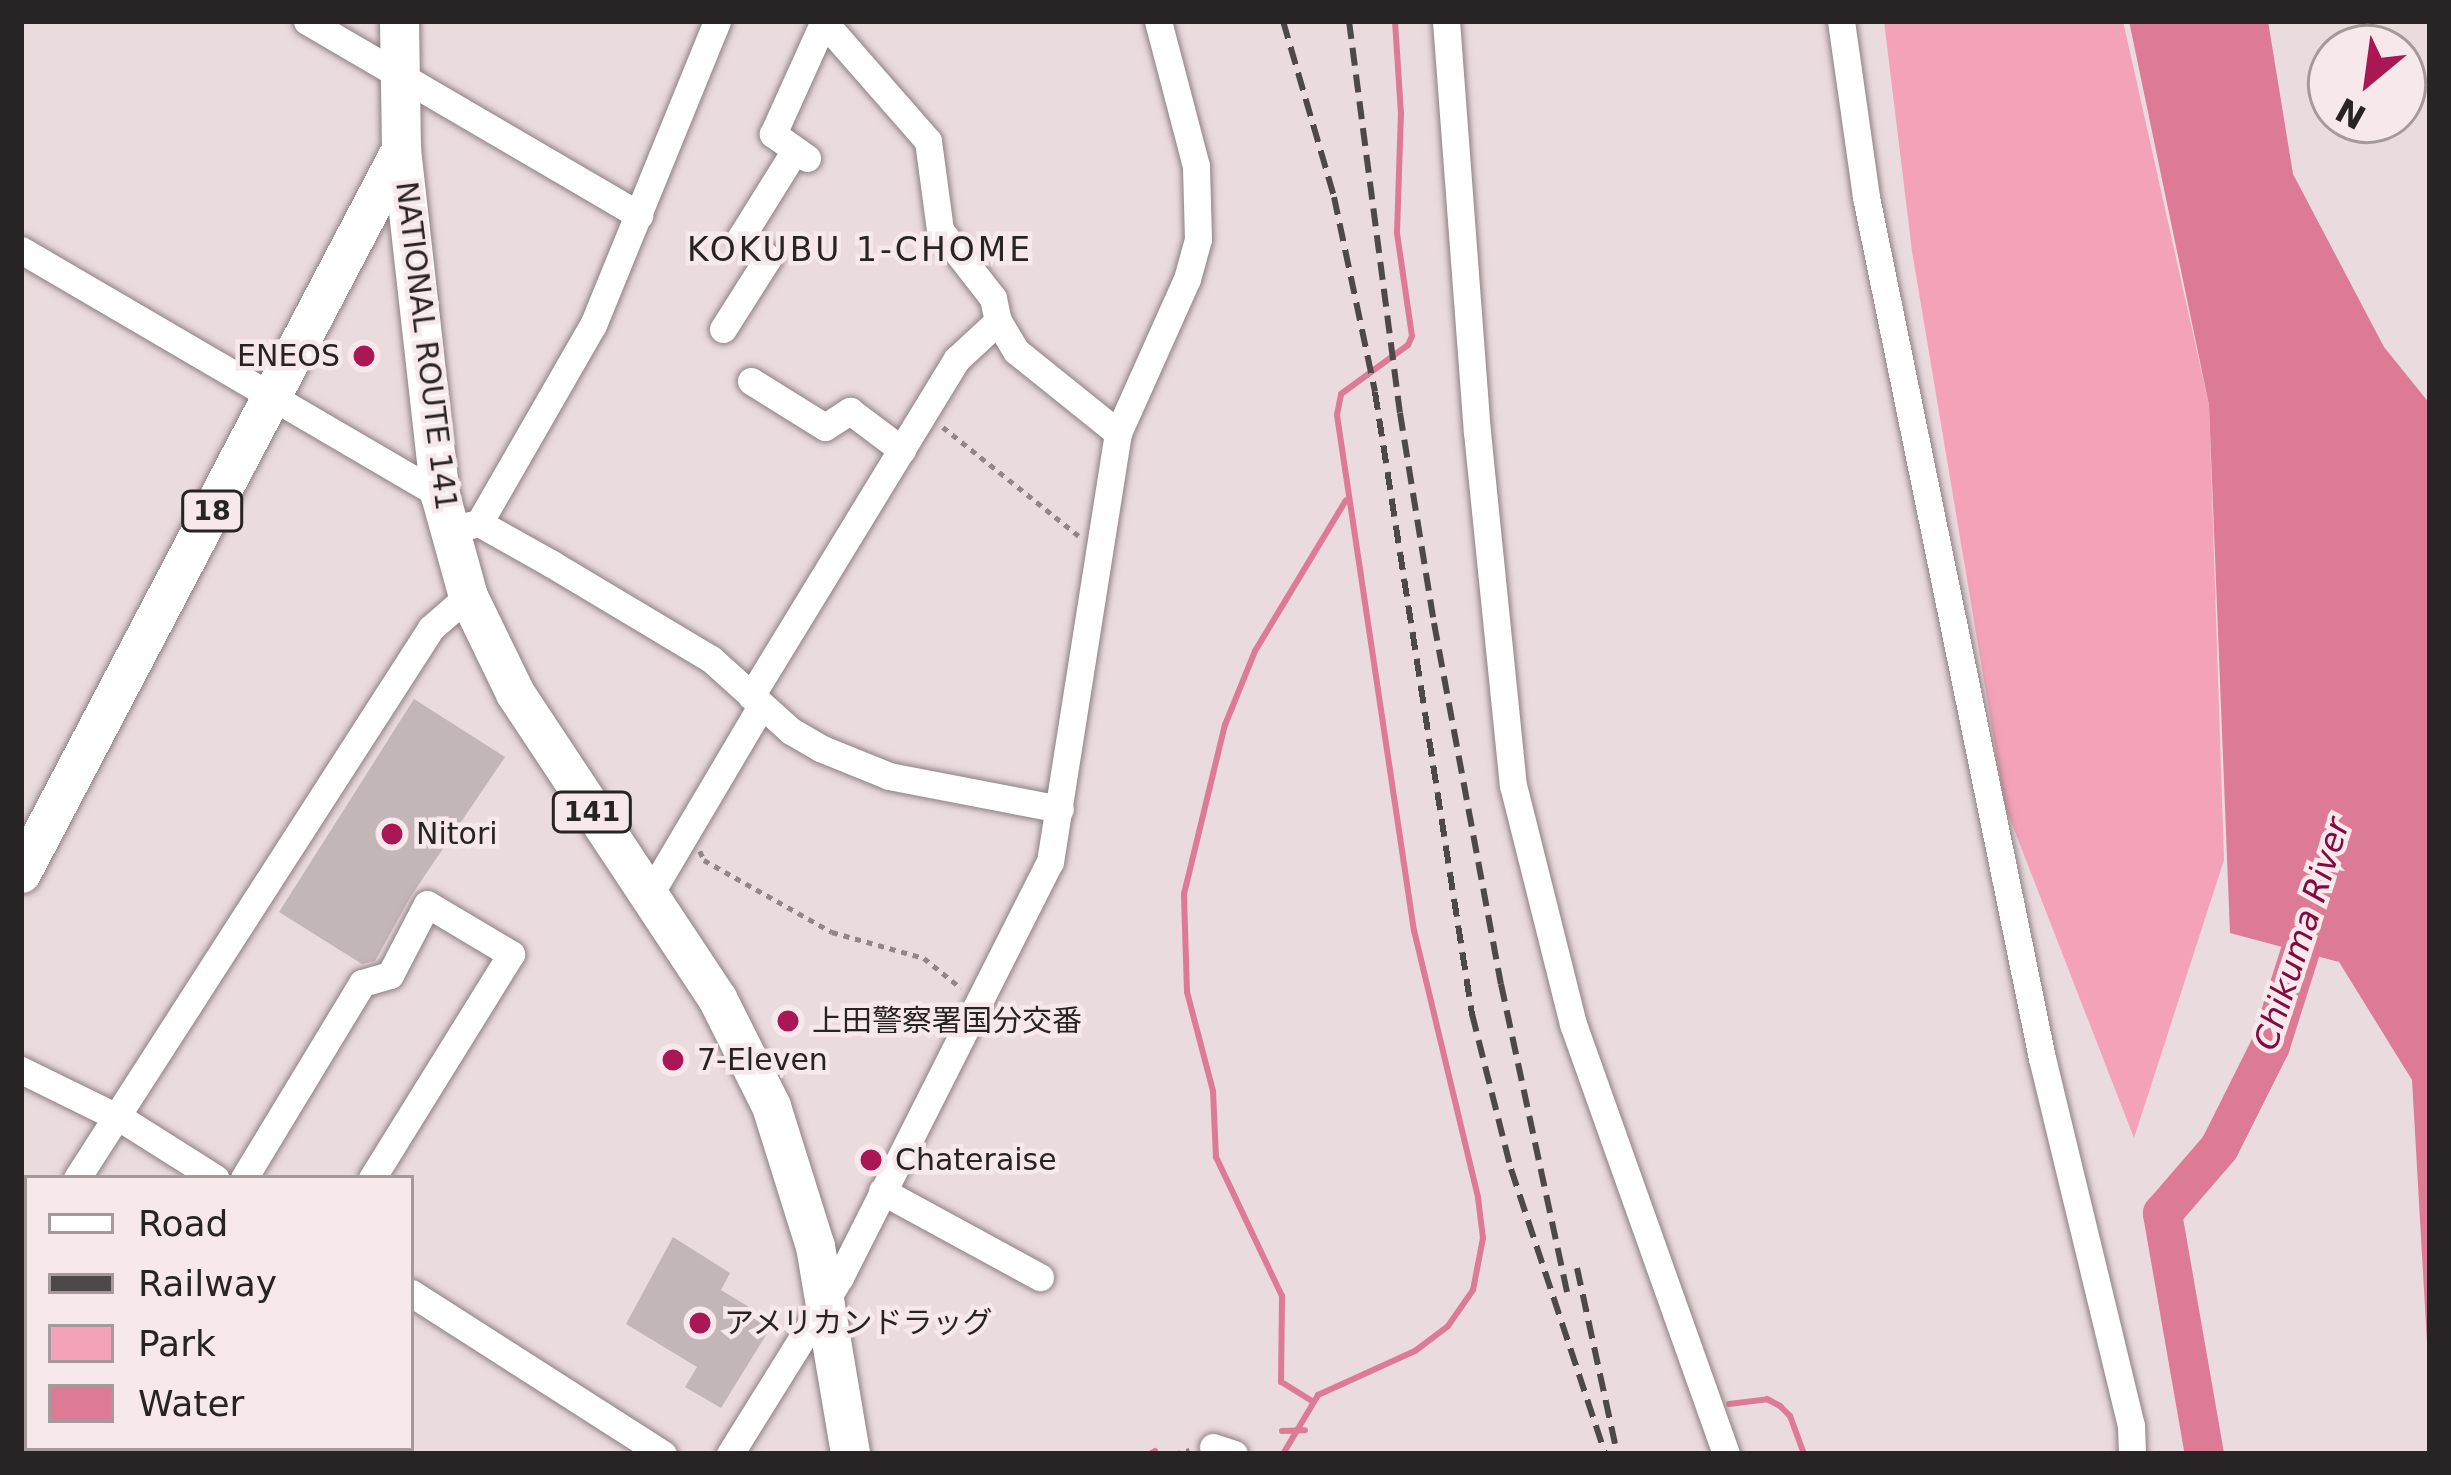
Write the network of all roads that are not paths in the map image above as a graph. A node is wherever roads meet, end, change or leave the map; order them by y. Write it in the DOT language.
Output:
graph roads {
  1 [pos="307,21"];
  2 [pos="400,21"];
  3 [pos="717,21"];
  4 [pos="823,21"];
  5 [pos="1158,21"];
  6 [pos="1446,21"];
  7 [pos="1841,21"];
  8 [pos="401,73"];
  9 [pos="401,149"];
  10 [pos="639,215"];
  11 [pos="21,250"];
  12 [pos="998,322"];
  13 [pos="723,329"];
  14 [pos="751,381"];
  15 [pos="271,400"];
  16 [pos="1118,434"];
  17 [pos="902,450"];
  18 [pos="456,516"];
  19 [pos="468,596"];
  20 [pos="756,701"];
  21 [pos="1060,809"];
  22 [pos="21,873"];
  23 [pos="650,894"];
  24 [pos="21,1070"];
  25 [pos="115,1117"];
  26 [pos="79,1175"];
  27 [pos="210,1175"];
  28 [pos="246,1175"];
  29 [pos="374,1175"];
  30 [pos="882,1192"];
  31 [pos="1040,1277"];
  32 [pos="414,1301"];
  33 [pos="825,1304"];
  34 [pos="663,1454"];
  35 [pos="730,1454"];
  36 [pos="850,1454"];
  37 [pos="1726,1454"];
  38 [pos="2132,1454"];
  1 -- 8 [label="street"];
  2 -- 8 [label="highway, 18"];
  3 -- 10 [label="street"];
  4 -- 12 [label="street"];
  4 -- 13 [label="street"];
  5 -- 16 [label="street"];
  6 -- 37 [label="street"];
  7 -- 38 [label="street"];
  8 -- 9 [label="highway, 18"];
  8 -- 10 [label="street"];
  9 -- 15 [label="highway, 18"];
  9 -- 18 [label="highway, NATIONAL ROUTE 141 / 141"];
  10 -- 18 [label="street"];
  11 -- 15 [label="street"];
  12 -- 16 [label="street"];
  12 -- 17 [label="street"];
  14 -- 17 [label="street"];
  15 -- 18 [label="street"];
  15 -- 22 [label="highway, 18"];
  16 -- 21 [label="street"];
  17 -- 20 [label="street"];
  18 -- 19 [label="highway, NATIONAL ROUTE 141 / 141"];
  18 -- 20 [label="street"];
  19 -- 23 [label="highway, NATIONAL ROUTE 141 / 141"];
  19 -- 25 [label="street"];
  20 -- 21 [label="street"];
  20 -- 23 [label="street"];
  21 -- 30 [label="street"];
  23 -- 33 [label="highway, NATIONAL ROUTE 141 / 141"];
  24 -- 25 [label="street"];
  25 -- 26 [label="street"];
  25 -- 27 [label="street"];
  28 -- 29 [label="street"];
  30 -- 31 [label="street"];
  30 -- 33 [label="street"];
  32 -- 34 [label="street"];
  33 -- 35 [label="street"];
  33 -- 36 [label="highway, NATIONAL ROUTE 141 / 141"];
}
